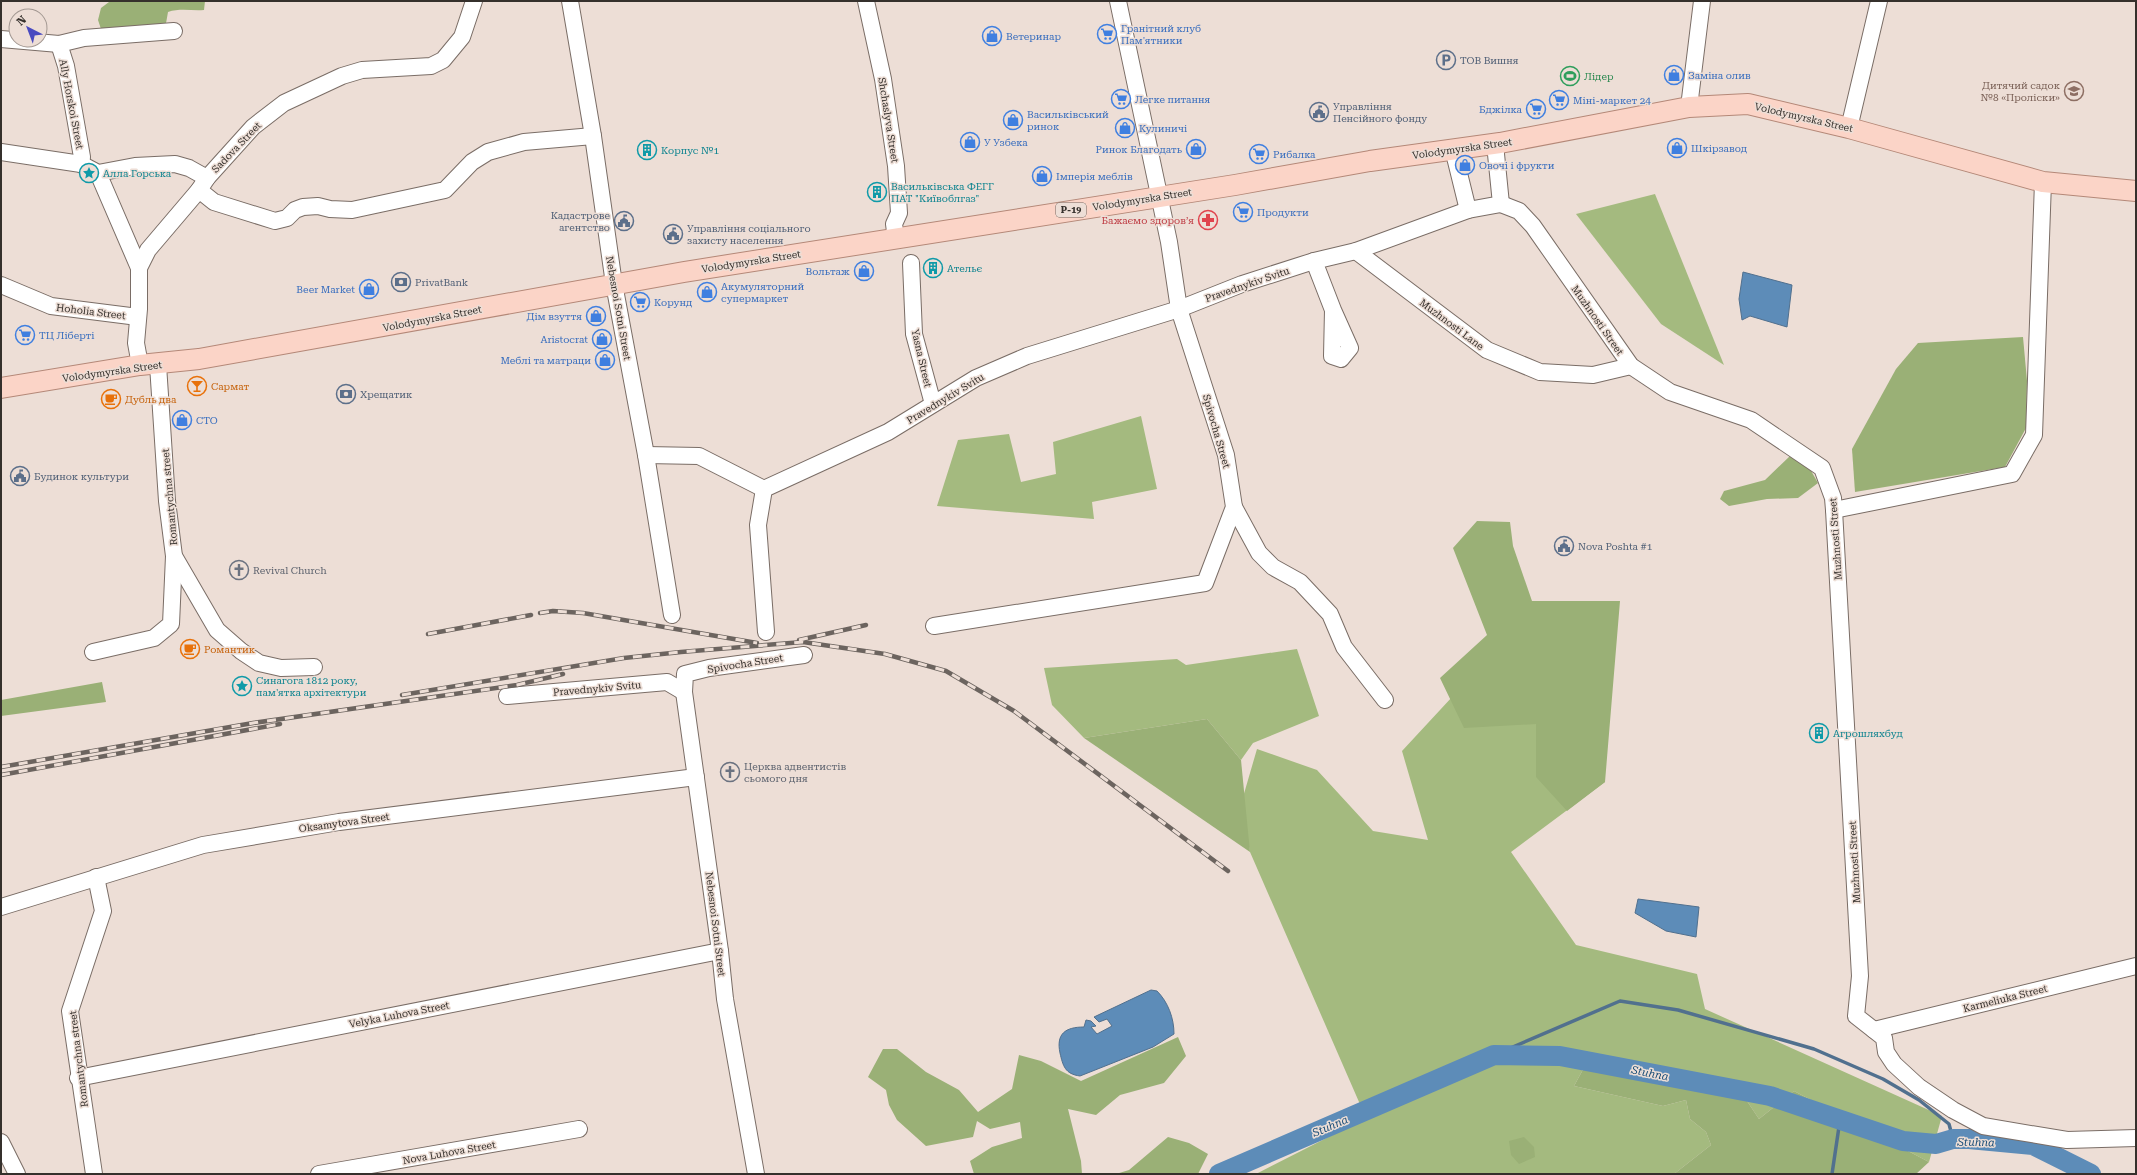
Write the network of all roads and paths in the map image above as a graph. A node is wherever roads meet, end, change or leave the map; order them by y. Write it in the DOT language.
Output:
graph roads {
  1 [pos="474,1"];
  2 [pos="570,1"];
  3 [pos="866,1"];
  4 [pos="1118,1"];
  5 [pos="1702,1"];
  6 [pos="1879,1"];
  7 [pos="174,31"];
  8 [pos="1,39"];
  9 [pos="59,44"];
  10 [pos="1689,107"];
  11 [pos="1849,128"];
  12 [pos="593,136"];
  13 [pos="1495,144"];
  14 [pos="1453,149"];
  15 [pos="1,152"];
  16 [pos="81,164"];
  17 [pos="98,173"];
  18 [pos="2043,182"];
  19 [pos="203,184"];
  20 [pos="2136,191"];
  21 [pos="1159,196"];
  22 [pos="1501,204"];
  23 [pos="1468,210"];
  24 [pos="896,238"];
  25 [pos="1356,251"];
  26 [pos="1314,261"];
  27 [pos="911,263"];
  28 [pos="139,268"];
  29 [pos="614,284"];
  30 [pos="1,285"];
  31 [pos="1179,309"];
  32 [pos="1333,310"];
  33 [pos="138,317"];
  34 [pos="149,365"];
  35 [pos="1631,366"];
  36 [pos="1,388"];
  37 [pos="932,404"];
  38 [pos="646,456"];
  39 [pos="764,489"];
  40 [pos="1234,507"];
  41 [pos="1834,510"];
  42 [pos="174,556"];
  43 [pos="672,615"];
  44 [pos="934,626"];
  45 [pos="766,632"];
  46 [pos="93,652"];
  47 [pos="804,654"];
  48 [pos="314,667"];
  49 [pos="685,674"];
  50 [pos="684,692"];
  51 [pos="508,696"];
  52 [pos="1385,700"];
  53 [pos="696,777"];
  54 [pos="96,877"];
  55 [pos="1,907"];
  56 [pos="720,951"];
  57 [pos="2136,966"];
  58 [pos="1874,1030"];
  59 [pos="78,1078"];
  60 [pos="579,1129"];
  61 [pos="2136,1138"];
  62 [pos="1,1142"];
  63 [pos="17,1174"];
  64 [pos="94,1174"];
  65 [pos="320,1174"];
  66 [pos="756,1174"];
  1 -- 19 [label="street, Sadova Street"];
  2 -- 12 [label="street, Nebesnoi Sotni Street"];
  3 -- 24 [label="street, Shchaslyva Street"];
  4 -- 21 [label="street"];
  5 -- 10 [label="street"];
  6 -- 11 [label="street"];
  7 -- 9 [label="street"];
  8 -- 9 [label="street"];
  9 -- 16 [label="street, Ally Horskoi Street"];
  10 -- 11 [label="main road, Volodymyrska Street / Р-19"];
  10 -- 13 [label="main road, Volodymyrska Street / Р-19"];
  11 -- 18 [label="main road, Volodymyrska Street / Р-19"];
  12 -- 19 [label="street"];
  12 -- 29 [label="street, Nebesnoi Sotni Street"];
  13 -- 14 [label="main road, Volodymyrska Street / Р-19"];
  13 -- 22 [label="street"];
  14 -- 21 [label="main road, Volodymyrska Street / Р-19"];
  14 -- 23 [label="street"];
  15 -- 16 [label="street"];
  16 -- 17 [label="street"];
  17 -- 19 [label="street"];
  17 -- 28 [label="street"];
  18 -- 20 [label="main road, Volodymyrska Street / Р-19"];
  18 -- 41 [label="street"];
  19 -- 28 [label="street, Sadova Street"];
  21 -- 24 [label="main road, Volodymyrska Street / Р-19"];
  21 -- 31 [label="street, Spivocha Street"];
  22 -- 23 [label="street, Pravednykiv Svitu"];
  22 -- 35 [label="street, Muzhnosti Street"];
  23 -- 25 [label="street, Pravednykiv Svitu"];
  24 -- 29 [label="main road, Volodymyrska Street / Р-19"];
  25 -- 26 [label="street, Pravednykiv Svitu"];
  25 -- 35 [label="street, Muzhnosti Lane"];
  26 -- 31 [label="street, Pravednykiv Svitu"];
  26 -- 32 [label="street"];
  27 -- 37 [label="street, Yasna Street"];
  28 -- 33 [label="street, Sadova Street"];
  29 -- 34 [label="main road, Volodymyrska Street / Р-19"];
  29 -- 38 [label="street, Nebesnoi Sotni Street"];
  30 -- 33 [label="street, Hoholia Street"];
  31 -- 37 [label="street, Pravednykiv Svitu"];
  31 -- 40 [label="street, Spivocha Street"];
  33 -- 34 [label="street, Sadova Street"];
  34 -- 36 [label="main road, Volodymyrska Street / Р-19"];
  34 -- 42 [label="street, Romantychna street"];
  35 -- 41 [label="street, Muzhnosti Street"];
  37 -- 39 [label="street, Pravednykiv Svitu"];
  38 -- 39 [label="street"];
  38 -- 43 [label="street, Nebesnoi Sotni Street"];
  39 -- 45 [label="street"];
  40 -- 44 [label="street, Spivocha Street"];
  40 -- 52 [label="street"];
  41 -- 58 [label="street, Muzhnosti Street"];
  42 -- 46 [label="street"];
  42 -- 48 [label="street, Romantychna street"];
  47 -- 49 [label="street, Spivocha Street"];
  49 -- 50 [label="street, Nebesnoi Sotni Street"];
  50 -- 51 [label="street, Pravednykiv Svitu"];
  50 -- 53 [label="street, Nebesnoi Sotni Street"];
  53 -- 54 [label="street, Oksamytova Street"];
  53 -- 56 [label="street, Nebesnoi Sotni Street"];
  54 -- 55 [label="street, Oksamytova Street"];
  54 -- 59 [label="street, Romantychna street"];
  56 -- 59 [label="street, Velyka Luhova Street"];
  56 -- 66 [label="street, Nebesnoi Sotni Street"];
  57 -- 58 [label="street, Karmeliuka Street"];
  58 -- 61 [label="street"];
  59 -- 64 [label="street, Romantychna street"];
  60 -- 65 [label="street, Nova Luhova Street"];
  62 -- 63 [label="street"];
}
